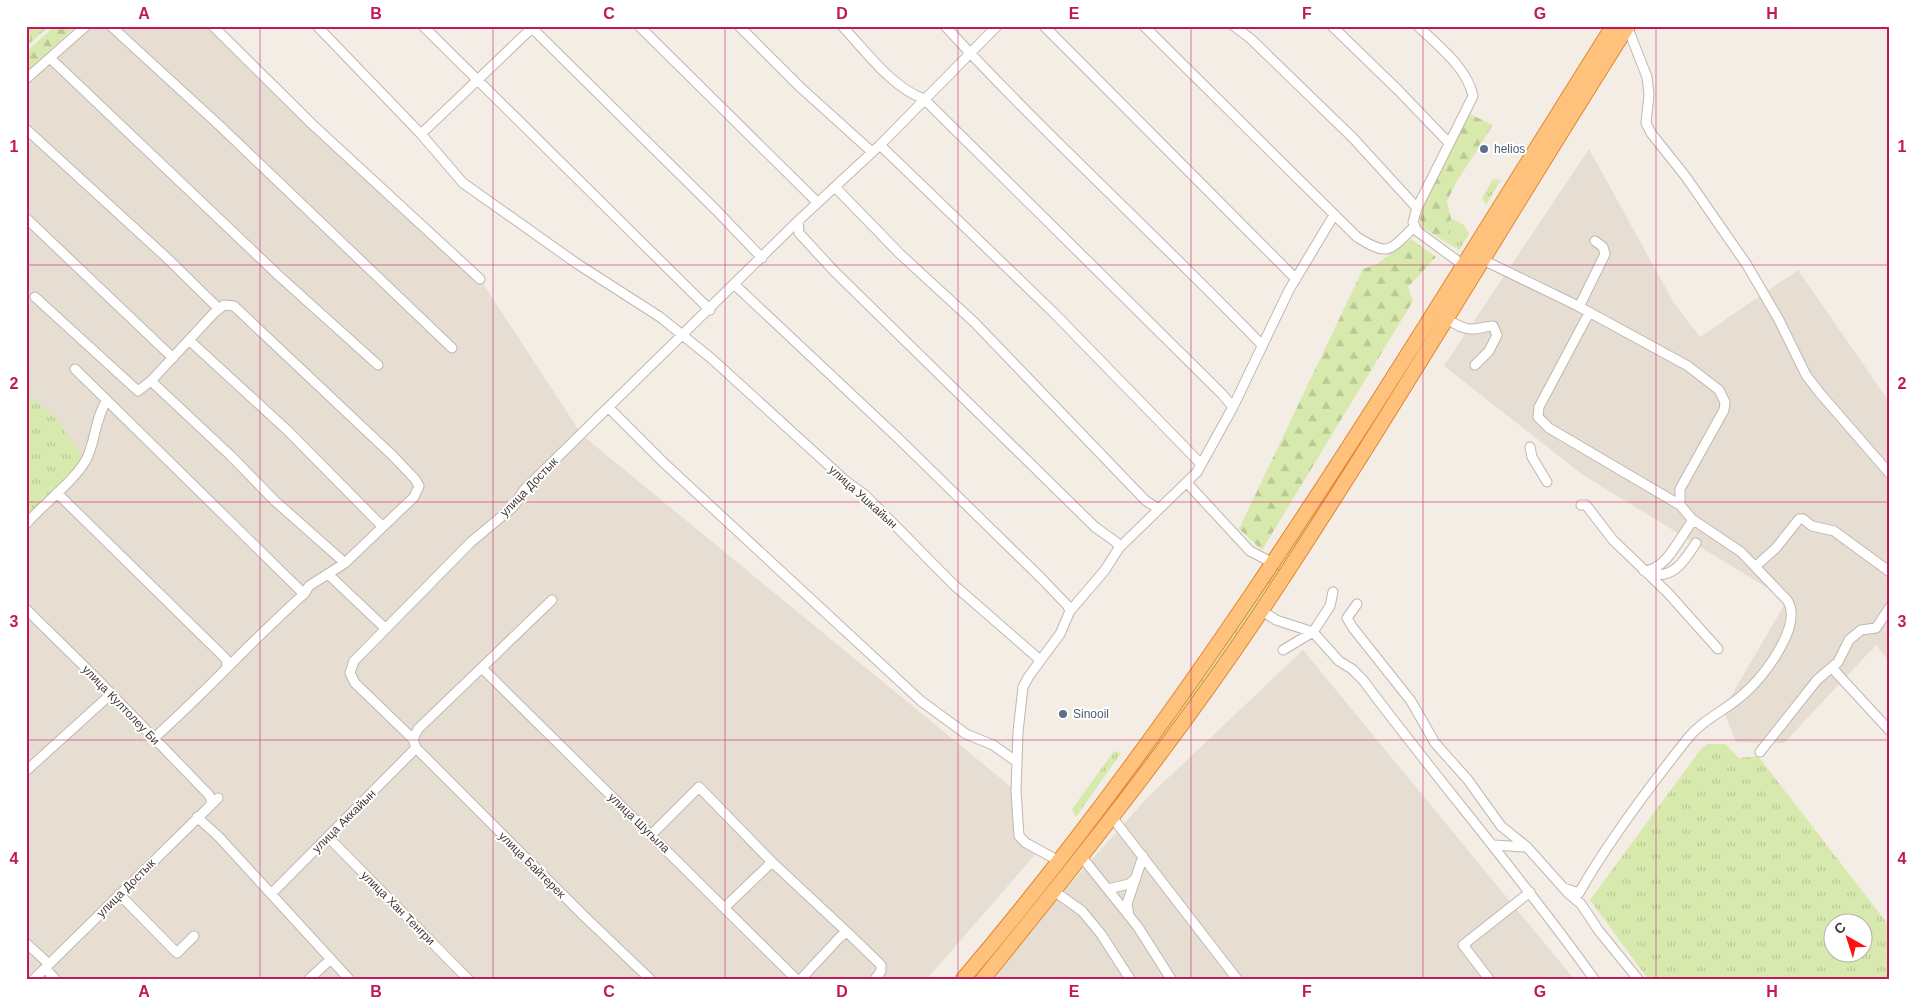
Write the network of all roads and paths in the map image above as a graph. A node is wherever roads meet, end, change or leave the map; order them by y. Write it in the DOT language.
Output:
graph roads {
  1 [pos="86,26"];
  2 [pos="111,26"];
  3 [pos="212,26"];
  4 [pos="317,26"];
  5 [pos="423,26"];
  6 [pos="639,26"];
  7 [pos="739,26"];
  8 [pos="842,26"];
  9 [pos="945,26"];
  10 [pos="997,26"];
  11 [pos="1044,26"];
  12 [pos="1144,26"];
  13 [pos="1234,26"];
  14 [pos="1332,26"];
  15 [pos="1418,26"];
  16 [pos="1613,26"];
  17 [pos="1628,26"];
  18 [pos="532,27"];
  19 [pos="970,53"];
  20 [pos="50,58"];
  21 [pos="26,79"];
  22 [pos="476,80"];
  23 [pos="924,99"];
  24 [pos="26,129"];
  25 [pos="421,134"];
  26 [pos="1449,144"];
  27 [pos="880,145"];
  28 [pos="872,152"];
  29 [pos="835,187"];
  30 [pos="817,202"];
  31 [pos="1416,208"];
  32 [pos="1334,215"];
  33 [pos="26,218"];
  34 [pos="798,221"];
  35 [pos="1414,227"];
  36 [pos="1595,241"];
  37 [pos="762,258"];
  38 [pos="1483,260"];
  39 [pos="1463,265"];
  40 [pos="480,279"];
  41 [pos="1296,279"];
  42 [pos="735,286"];
  43 [pos="35,297"];
  44 [pos="1579,307"];
  45 [pos="220,309"];
  46 [pos="710,310"];
  47 [pos="1589,313"];
  48 [pos="1446,319"];
  49 [pos="683,336"];
  50 [pos="190,341"];
  51 [pos="1262,345"];
  52 [pos="452,348"];
  53 [pos="173,358"];
  54 [pos="378,365"];
  55 [pos="1475,365"];
  56 [pos="76,369"];
  57 [pos="151,381"];
  58 [pos="107,400"];
  59 [pos="1233,407"];
  60 [pos="609,408"];
  61 [pos="1530,447"];
  62 [pos="1201,464"];
  63 [pos="1890,474"];
  64 [pos="1547,482"];
  65 [pos="1187,483"];
  66 [pos="58,493"];
  67 [pos="1581,505"];
  68 [pos="1680,505"];
  69 [pos="1159,509"];
  70 [pos="1691,523"];
  71 [pos="26,524"];
  72 [pos="382,526"];
  73 [pos="1696,543"];
  74 [pos="1119,548"];
  75 [pos="345,562"];
  76 [pos="1273,563"];
  77 [pos="1756,566"];
  78 [pos="1644,571"];
  79 [pos="1890,572"];
  80 [pos="328,574"];
  81 [pos="1332,592"];
  82 [pos="304,594"];
  83 [pos="552,600"];
  84 [pos="1357,604"];
  85 [pos="1890,607"];
  86 [pos="26,609"];
  87 [pos="1262,610"];
  88 [pos="1070,611"];
  89 [pos="386,629"];
  90 [pos="1313,632"];
  91 [pos="1718,648"];
  92 [pos="1283,650"];
  93 [pos="1040,660"];
  94 [pos="227,666"];
  95 [pos="482,668"];
  96 [pos="1832,668"];
  97 [pos="111,694"];
  98 [pos="1890,731"];
  99 [pos="154,738"];
  100 [pos="413,739"];
  101 [pos="416,748"];
  102 [pos="1760,752"];
  103 [pos="1017,762"];
  104 [pos="27,768"];
  105 [pos="215,800"];
  106 [pos="197,817"];
  107 [pos="1112,817"];
  108 [pos="652,835"];
  109 [pos="328,837"];
  110 [pos="1494,845"];
  111 [pos="1527,847"];
  112 [pos="1143,856"];
  113 [pos="1070,858"];
  114 [pos="772,862"];
  115 [pos="1137,878"];
  116 [pos="1564,888"];
  117 [pos="1108,889"];
  118 [pos="1054,891"];
  119 [pos="1530,892"];
  120 [pos="119,894"];
  121 [pos="271,894"];
  122 [pos="725,907"];
  123 [pos="1130,916"];
  124 [pos="847,932"];
  125 [pos="194,936"];
  126 [pos="26,943"];
  127 [pos="331,959"];
  128 [pos="47,966"];
  129 [pos="34,979"];
  130 [pos="55,979"];
  131 [pos="309,979"];
  132 [pos="350,979"];
  133 [pos="468,979"];
  134 [pos="650,979"];
  135 [pos="796,979"];
  136 [pos="801,979"];
  137 [pos="875,979"];
  138 [pos="963,979"];
  139 [pos="983,979"];
  140 [pos="1130,979"];
  141 [pos="1171,979"];
  142 [pos="1237,979"];
  143 [pos="1489,979"];
  144 [pos="1594,979"];
  145 [pos="1638,979"];
  1 -- 20 [label="street"];
  2 -- 52 [label="street"];
  3 -- 40 [label="street"];
  4 -- 25 [label="street, улица Ушкайын"];
  5 -- 22 [label="street"];
  6 -- 30 [label="street"];
  7 -- 28 [label="street"];
  8 -- 23 [label="street"];
  9 -- 19 [label="street"];
  10 -- 19 [label="street, улица Достык"];
  11 -- 41 [label="street"];
  12 -- 32 [label="street"];
  13 -- 31 [label="street"];
  14 -- 26 [label="street"];
  15 -- 26 [label="street"];
  16 -- 39 [label="highway"];
  17 -- 38 [label="highway"];
  17 -- 63 [label="street"];
  18 -- 22 [label="street"];
  18 -- 37 [label="street"];
  19 -- 23 [label="street, улица Достык"];
  19 -- 51 [label="street"];
  20 -- 21 [label="street"];
  20 -- 54 [label="street"];
  22 -- 25 [label="street"];
  22 -- 46 [label="street"];
  23 -- 27 [label="street, улица Достык"];
  23 -- 59 [label="street"];
  24 -- 45 [label="street"];
  25 -- 49 [label="street, улица Ушкайын"];
  26 -- 31 [label="street"];
  27 -- 28 [label="street, улица Достык"];
  27 -- 62 [label="street"];
  28 -- 29 [label="street, улица Достык"];
  29 -- 30 [label="street, улица Достык"];
  29 -- 69 [label="street"];
  30 -- 34 [label="street, улица Достык"];
  31 -- 35 [label="street"];
  32 -- 35 [label="street"];
  32 -- 41 [label="street"];
  33 -- 53 [label="street"];
  34 -- 37 [label="street, улица Достык"];
  34 -- 74 [label="street"];
  35 -- 39 [label="street"];
  36 -- 44 [label="street"];
  37 -- 42 [label="street, улица Достык"];
  38 -- 44 [label="street"];
  38 -- 48 [label="highway"];
  39 -- 76 [label="highway"];
  41 -- 51 [label="street"];
  42 -- 46 [label="street, улица Достык"];
  42 -- 88 [label="street"];
  43 -- 57 [label="street"];
  44 -- 47 [label="street"];
  45 -- 50 [label="street"];
  45 -- 72 [label="street"];
  46 -- 49 [label="street, улица Достык"];
  47 -- 68 [label="street"];
  47 -- 68 [label="street"];
  48 -- 55 [label="street"];
  48 -- 87 [label="highway"];
  49 -- 60 [label="street, улица Достык"];
  49 -- 93 [label="street, улица Ушкайын"];
  50 -- 53 [label="street"];
  50 -- 72 [label="street"];
  51 -- 59 [label="street"];
  53 -- 57 [label="street"];
  56 -- 58 [label="street"];
  57 -- 75 [label="street"];
  58 -- 66 [label="street"];
  58 -- 82 [label="street"];
  59 -- 62 [label="street"];
  60 -- 89 [label="street, улица Достык"];
  60 -- 103 [label="street"];
  61 -- 64 [label="street"];
  62 -- 65 [label="street"];
  65 -- 69 [label="street"];
  65 -- 76 [label="street"];
  66 -- 71 [label="street"];
  66 -- 94 [label="street"];
  67 -- 78 [label="street"];
  68 -- 77 [label="street"];
  69 -- 74 [label="street"];
  70 -- 78 [label="street"];
  72 -- 75 [label="street"];
  73 -- 78 [label="street"];
  74 -- 88 [label="street"];
  75 -- 80 [label="street"];
  76 -- 113 [label="highway"];
  77 -- 79 [label="street"];
  77 -- 116 [label="street"];
  78 -- 91 [label="street"];
  80 -- 82 [label="street"];
  80 -- 89 [label="street"];
  81 -- 90 [label="street"];
  82 -- 94 [label="street"];
  83 -- 95 [label="street"];
  84 -- 111 [label="street"];
  85 -- 96 [label="street"];
  86 -- 97 [label="street, улица Култолеу Би"];
  87 -- 90 [label="street"];
  87 -- 107 [label="highway"];
  88 -- 93 [label="street"];
  89 -- 100 [label="street, улица Достык"];
  90 -- 92 [label="street"];
  90 -- 110 [label="street"];
  93 -- 103 [label="street"];
  94 -- 99 [label="street"];
  95 -- 100 [label="street"];
  95 -- 108 [label="street, улица Шугыла"];
  96 -- 98 [label="street"];
  96 -- 102 [label="street"];
  97 -- 99 [label="street, улица Култолеу Би"];
  97 -- 104 [label="street"];
  99 -- 105 [label="street, улица Култолеу Би"];
  100 -- 101 [label="street"];
  101 -- 109 [label="street, улица Аккайын"];
  101 -- 134 [label="street, улица Байтерек"];
  103 -- 113 [label="street"];
  105 -- 106 [label="street, улица Достык"];
  106 -- 120 [label="street, улица Достык"];
  106 -- 121 [label="street"];
  107 -- 112 [label="street"];
  107 -- 113 [label="highway"];
  108 -- 114 [label="street"];
  108 -- 122 [label="street, улица Шугыла"];
  109 -- 121 [label="street, улица Аккайын"];
  109 -- 133 [label="street, улица Хан Тенгри"];
  110 -- 111 [label="street"];
  110 -- 119 [label="street"];
  111 -- 116 [label="street"];
  112 -- 115 [label="street"];
  112 -- 142 [label="street"];
  113 -- 117 [label="street"];
  113 -- 118 [label="highway"];
  113 -- 138 [label="highway"];
  114 -- 122 [label="street"];
  114 -- 124 [label="street"];
  115 -- 117 [label="street"];
  115 -- 123 [label="street"];
  116 -- 145 [label="street"];
  117 -- 123 [label="street"];
  118 -- 139 [label="highway"];
  118 -- 140 [label="street"];
  119 -- 143 [label="street"];
  119 -- 144 [label="street"];
  120 -- 125 [label="street"];
  120 -- 128 [label="street, улица Достык"];
  121 -- 127 [label="street"];
  122 -- 135 [label="street, улица Шугыла"];
  123 -- 141 [label="street"];
  124 -- 136 [label="street"];
  124 -- 137 [label="street"];
  126 -- 128 [label="street"];
  127 -- 131 [label="street"];
  127 -- 132 [label="street"];
  128 -- 129 [label="street, улица Достык"];
  128 -- 130 [label="street"];
}
